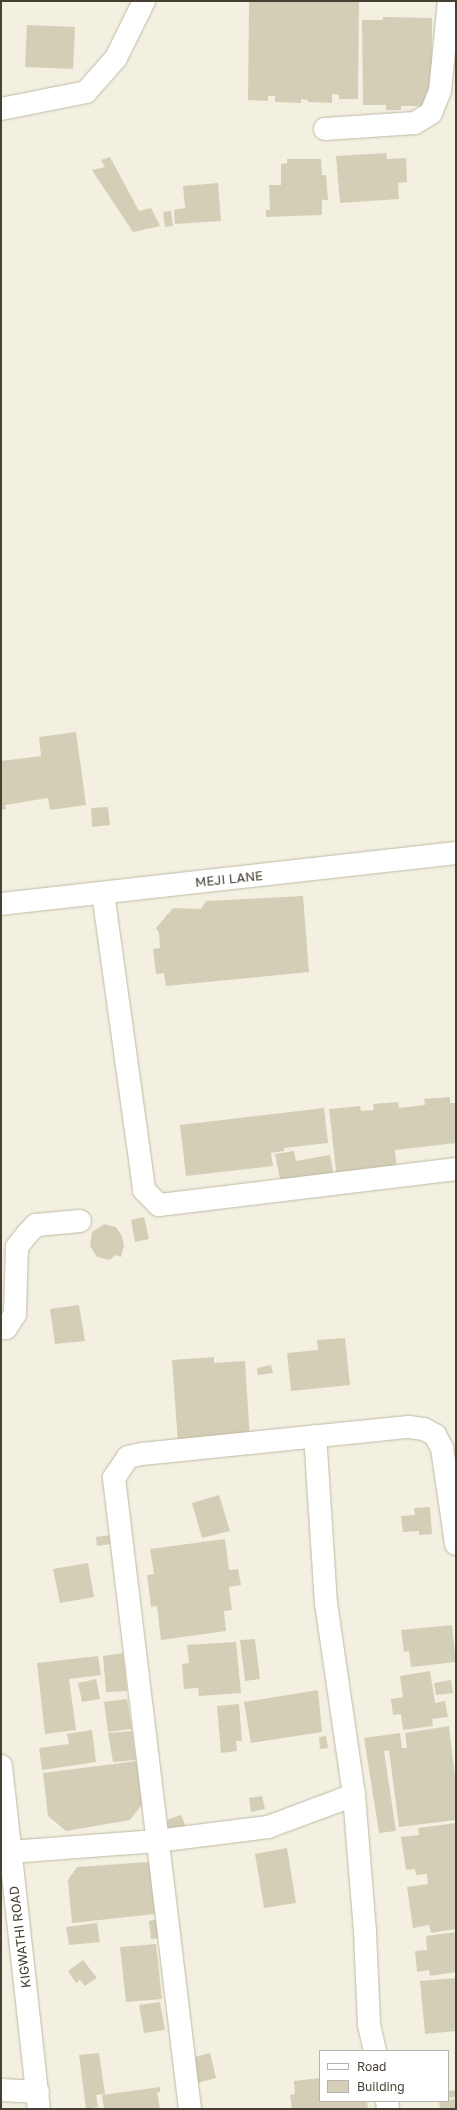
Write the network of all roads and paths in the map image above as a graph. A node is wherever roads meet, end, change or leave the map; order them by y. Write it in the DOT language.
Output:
graph roads {
  1 [pos="144,1"];
  2 [pos="449,1"];
  3 [pos="1,108"];
  4 [pos="325,129"];
  5 [pos="456,854"];
  6 [pos="103,893"];
  7 [pos="1,904"];
  8 [pos="456,1169"];
  9 [pos="80,1222"];
  10 [pos="1,1328"];
  11 [pos="315,1436"];
  12 [pos="456,1544"];
  13 [pos="1,1766"];
  14 [pos="354,1795"];
  15 [pos="157,1841"];
  16 [pos="10,1852"];
  17 [pos="375,2050"];
  18 [pos="1,2090"];
  19 [pos="39,2101"];
  20 [pos="190,2109"];
  1 -- 3 [label="street"];
  2 -- 4 [label="street"];
  5 -- 6 [label="street, MEJI LANE"];
  6 -- 7 [label="street, MEJI LANE"];
  6 -- 8 [label="street"];
  9 -- 10 [label="street"];
  11 -- 12 [label="street"];
  11 -- 14 [label="street"];
  11 -- 15 [label="street"];
  13 -- 16 [label="street, KIGWATHI ROAD"];
  14 -- 15 [label="street"];
  14 -- 17 [label="street"];
  15 -- 16 [label="street"];
  15 -- 20 [label="street"];
  16 -- 19 [label="street, KIGWATHI ROAD"];
  18 -- 19 [label="street"];
}
